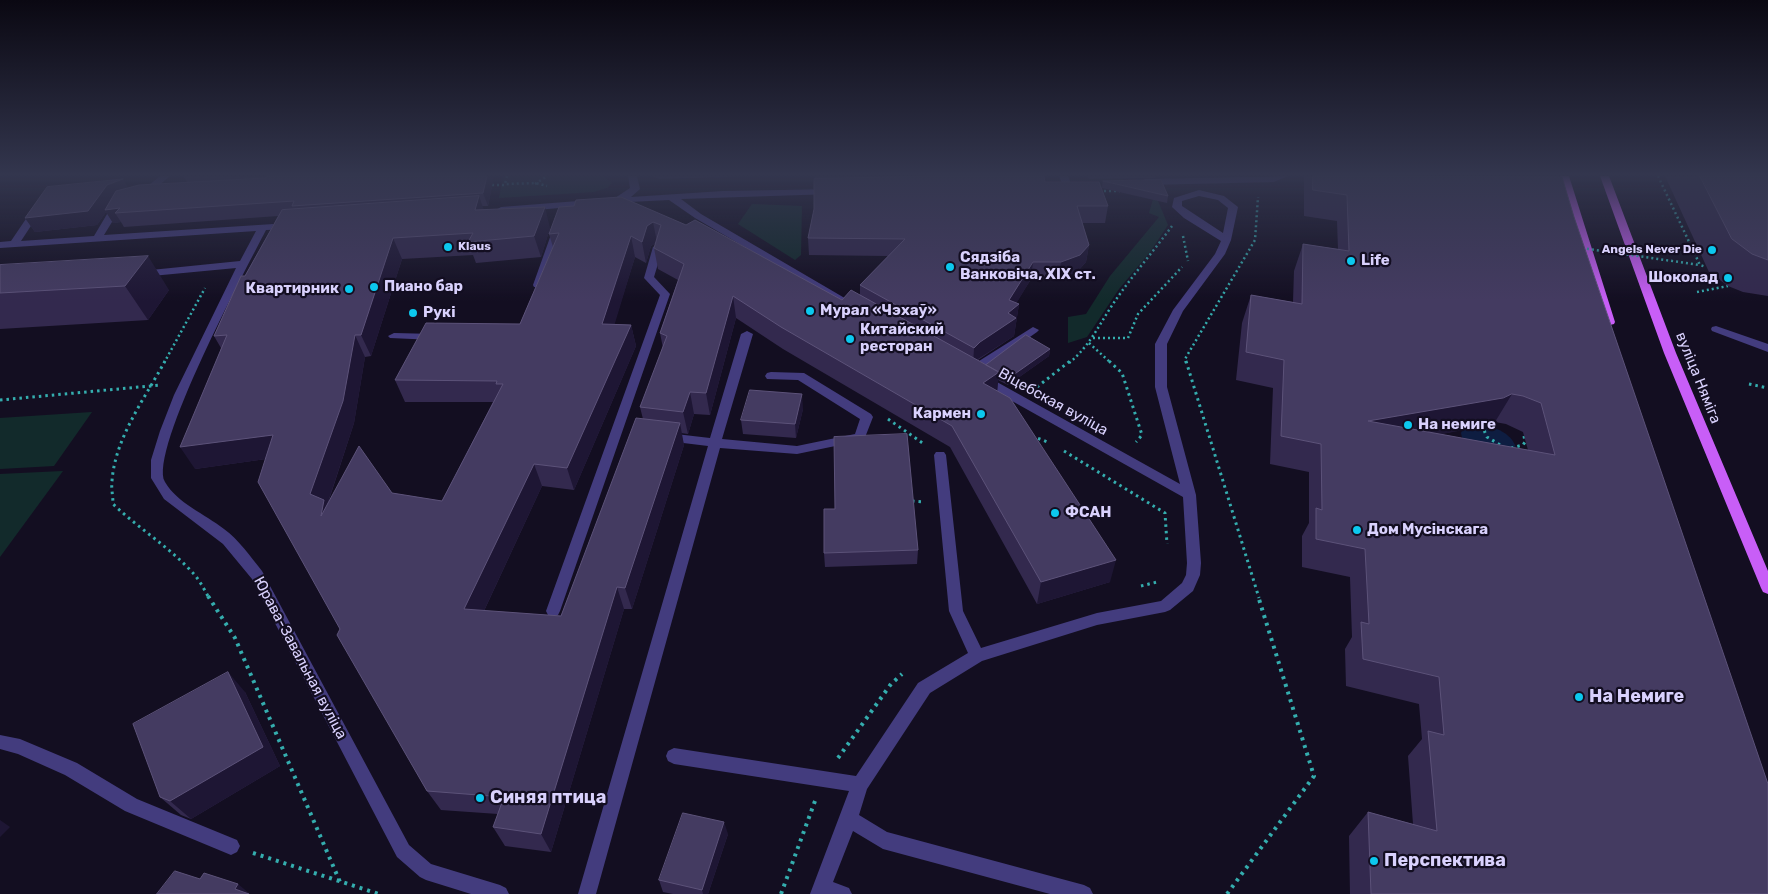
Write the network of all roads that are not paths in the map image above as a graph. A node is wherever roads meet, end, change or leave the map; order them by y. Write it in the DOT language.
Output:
graph roads {
  1 [pos="32,218"];
  2 [pos="110,218"];
  3 [pos="561,218"];
  4 [pos="701,218"];
  5 [pos="1191,218"];
  6 [pos="1231,218"];
  7 [pos="1577,218"];
  8 [pos="1620,218"];
  9 [pos="301,225"];
  10 [pos="262,228"];
  11 [pos="99,239"];
  12 [pos="1226,240"];
  13 [pos="14,244"];
  14 [pos="0,245"];
  15 [pos="658,247"];
  16 [pos="243,264"];
  17 [pos="129,275"];
  18 [pos="535,293"];
  19 [pos="867,314"];
  20 [pos="1716,329"];
  21 [pos="1033,330"];
  22 [pos="747,334"];
  23 [pos="1613,334"];
  24 [pos="394,336"];
  25 [pos="442,337"];
  26 [pos="1768,348"];
  27 [pos="771,376"];
  28 [pos="656,436"];
  29 [pos="715,444"];
  30 [pos="940,455"];
  31 [pos="1188,496"];
  32 [pos="1768,588"];
  33 [pos="553,611"];
  34 [pos="977,656"];
  35 [pos="0,742"];
  36 [pos="674,756"];
  37 [pos="860,785"];
  38 [pos="849,819"];
  39 [pos="231,846"];
  40 [pos="820,890"];
  41 [pos="500,894"];
  42 [pos="587,894"];
  43 [pos="843,894"];
  44 [pos="1084,894"];
  1 -- 13 [label="street"];
  2 -- 11 [label="street"];
  3 -- 18 [label="street"];
  4 -- 19 [label="street"];
  5 -- 12 [label="street"];
  6 -- 12 [label="street"];
  7 -- 23 [label="main road"];
  8 -- 32 [label="main road, вуліца Няміга"];
  9 -- 10 [label="street"];
  10 -- 11 [label="street"];
  10 -- 16 [label="street, Юрава-Завальная вуліца"];
  11 -- 13 [label="street"];
  12 -- 31 [label="street"];
  13 -- 14 [label="street"];
  15 -- 33 [label="street"];
  16 -- 17 [label="street"];
  16 -- 41 [label="street, Юрава-Завальная вуліца"];
  20 -- 26 [label="street"];
  21 -- 31 [label="street, Віцебская вуліца"];
  22 -- 29 [label="street"];
  24 -- 25 [label="street"];
  27 -- 29 [label="street"];
  28 -- 29 [label="street"];
  29 -- 42 [label="street"];
  30 -- 34 [label="street"];
  31 -- 34 [label="street"];
  34 -- 37 [label="street"];
  35 -- 39 [label="street"];
  36 -- 37 [label="street"];
  37 -- 38 [label="street"];
  38 -- 40 [label="street"];
  38 -- 44 [label="street"];
  40 -- 43 [label="street"];
}
